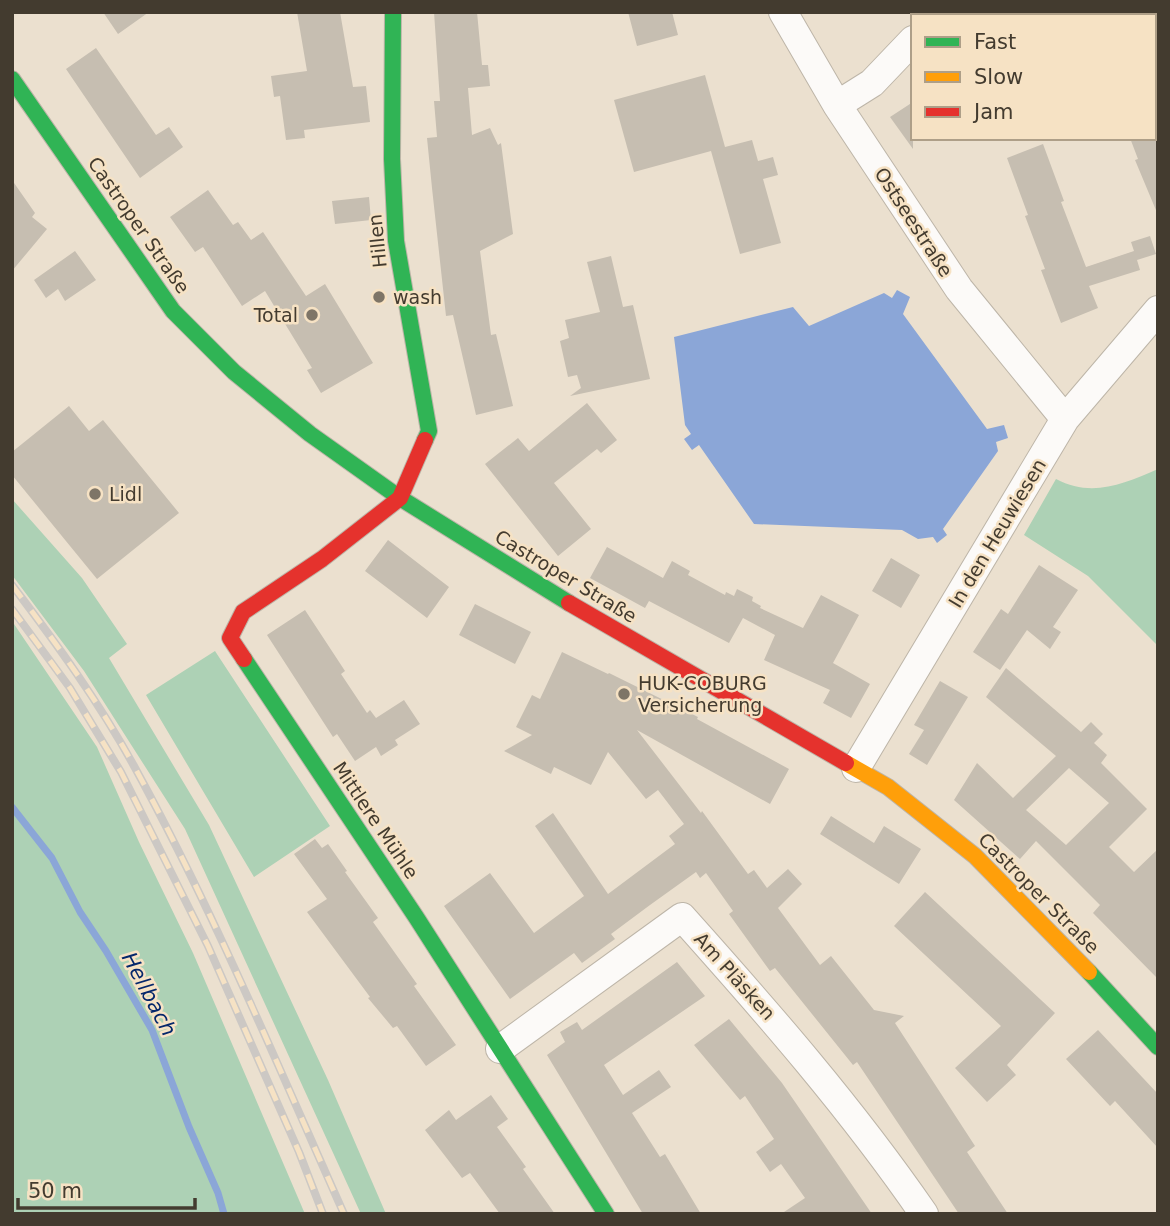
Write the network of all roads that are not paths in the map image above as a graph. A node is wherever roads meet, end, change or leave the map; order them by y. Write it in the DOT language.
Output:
graph roads {
  1 [pos="393,12"];
  2 [pos="783,12"];
  3 [pos="911,42"];
  4 [pos="12,79"];
  5 [pos="837,104"];
  6 [pos="1158,310"];
  7 [pos="1065,419"];
  8 [pos="400,498"];
  9 [pos="856,768"];
  10 [pos="1158,1047"];
  11 [pos="499,1049"];
  12 [pos="606,1214"];
  13 [pos="924,1214"];
  1 -- 8 [label="main road, Hillen"];
  2 -- 5 [label="street, Ostseestraße"];
  3 -- 5 [label="street"];
  4 -- 8 [label="main road, Castroper Straße"];
  5 -- 7 [label="street, Ostseestraße"];
  6 -- 7 [label="street, In den Heuwiesen"];
  7 -- 9 [label="street, In den Heuwiesen"];
  8 -- 9 [label="main road, Castroper Straße"];
  8 -- 11 [label="main road, Mittlere Mühle"];
  9 -- 10 [label="main road, Castroper Straße"];
  11 -- 12 [label="main road, Mittlere Mühle"];
  11 -- 13 [label="street, Am Pläsken"];
}
